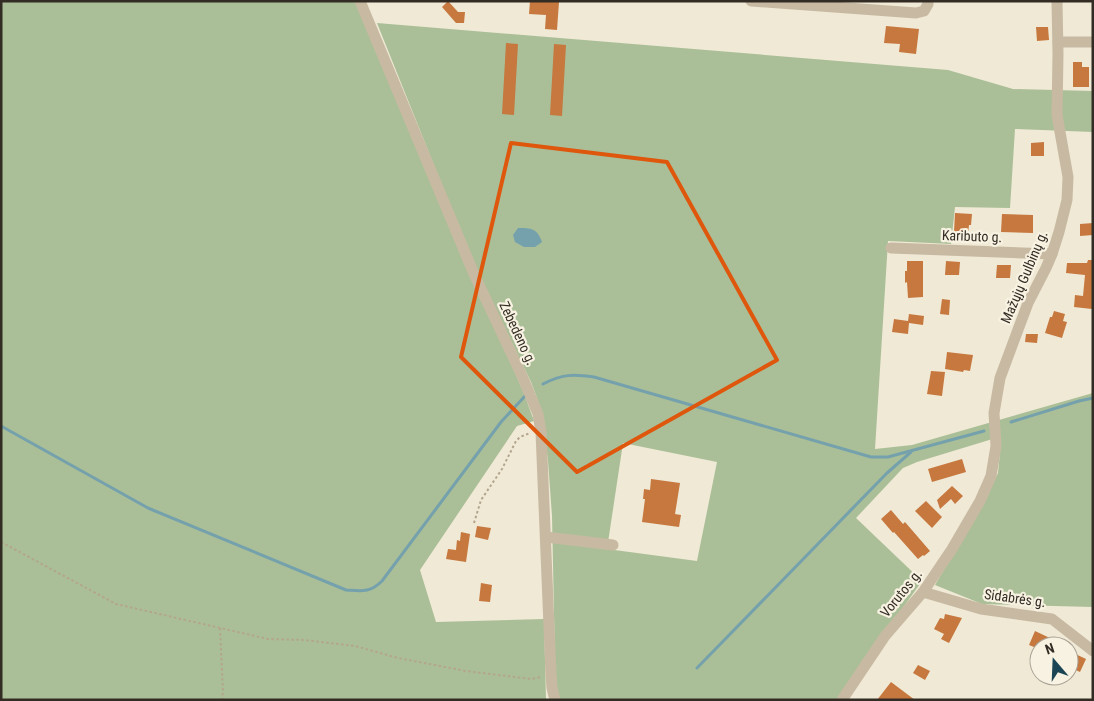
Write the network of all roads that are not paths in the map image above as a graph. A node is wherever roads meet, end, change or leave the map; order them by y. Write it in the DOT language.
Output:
graph roads {
  1 [pos="360,1"];
  2 [pos="751,1"];
  3 [pos="1057,1"];
  4 [pos="926,6"];
  5 [pos="1058,42"];
  6 [pos="1093,42"];
  7 [pos="891,248"];
  8 [pos="1052,254"];
  9 [pos="980,501"];
  10 [pos="546,537"];
  11 [pos="613,545"];
  12 [pos="923,592"];
  13 [pos="1093,651"];
  14 [pos="555,700"];
  15 [pos="842,700"];
  1 -- 10 [label="street, Zebedeno g."];
  2 -- 4 [label="street"];
  3 -- 5 [label="street, Mažųjų Gulbinų g."];
  5 -- 6 [label="street"];
  5 -- 8 [label="street, Mažųjų Gulbinų g."];
  7 -- 8 [label="street, Kaributo g."];
  8 -- 9 [label="street, Mažųjų Gulbinų g."];
  9 -- 12 [label="street, Vorutos g."];
  10 -- 11 [label="street"];
  10 -- 14 [label="street, Zebedeno g."];
  12 -- 13 [label="street, Sidabrės g."];
  12 -- 15 [label="street, Vorutos g."];
}
